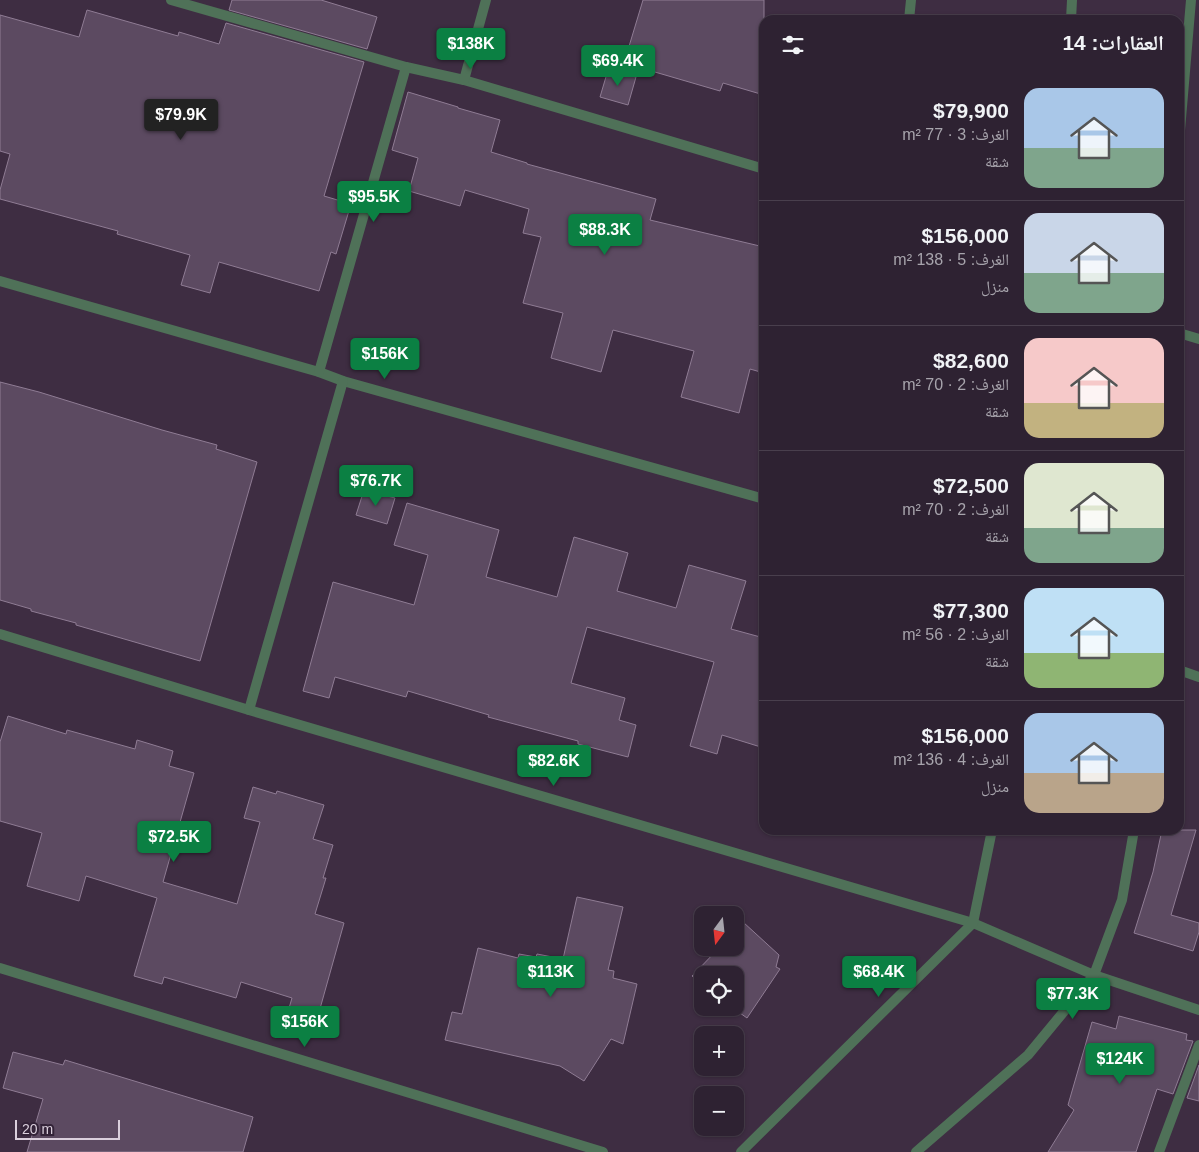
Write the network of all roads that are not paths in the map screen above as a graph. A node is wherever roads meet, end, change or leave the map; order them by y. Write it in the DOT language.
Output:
graph roads {
  1 [pos="171,0"];
  2 [pos="486,0"];
  3 [pos="911,0"];
  4 [pos="1072,0"];
  5 [pos="1191,0"];
  6 [pos="910,15"];
  7 [pos="1071,15"];
  8 [pos="1188,26"];
  9 [pos="1199,29"];
  10 [pos="406,68"];
  11 [pos="1184,78"];
  12 [pos="464,80"];
  13 [pos="759,168"];
  14 [pos="0,282"];
  15 [pos="1184,335"];
  16 [pos="1199,340"];
  17 [pos="319,372"];
  18 [pos="342,381"];
  19 [pos="759,498"];
  20 [pos="0,634"];
  21 [pos="1184,672"];
  22 [pos="1199,677"];
  23 [pos="249,710"];
  24 [pos="991,835"];
  25 [pos="1133,835"];
  26 [pos="973,923"];
  27 [pos="0,968"];
  28 [pos="1094,975"];
  29 [pos="1199,1010"];
  30 [pos="1199,1045"];
  31 [pos="603,1152"];
  32 [pos="740,1152"];
  33 [pos="916,1152"];
  34 [pos="1159,1152"];
  1 -- 10 [label="street"];
  2 -- 12 [label="street"];
  3 -- 6 [label="street"];
  4 -- 7 [label="street"];
  5 -- 8 [label="street"];
  8 -- 9 [label="street"];
  8 -- 11 [label="street"];
  10 -- 12 [label="street"];
  10 -- 17 [label="street"];
  12 -- 13 [label="street"];
  14 -- 17 [label="street"];
  15 -- 16 [label="street"];
  17 -- 18 [label="street"];
  18 -- 19 [label="street"];
  18 -- 23 [label="street"];
  20 -- 23 [label="street"];
  21 -- 22 [label="street"];
  23 -- 26 [label="street"];
  24 -- 26 [label="street"];
  25 -- 28 [label="street"];
  26 -- 28 [label="street"];
  26 -- 32 [label="street"];
  27 -- 31 [label="street"];
  28 -- 29 [label="street"];
  28 -- 33 [label="street"];
  30 -- 34 [label="street"];
}
